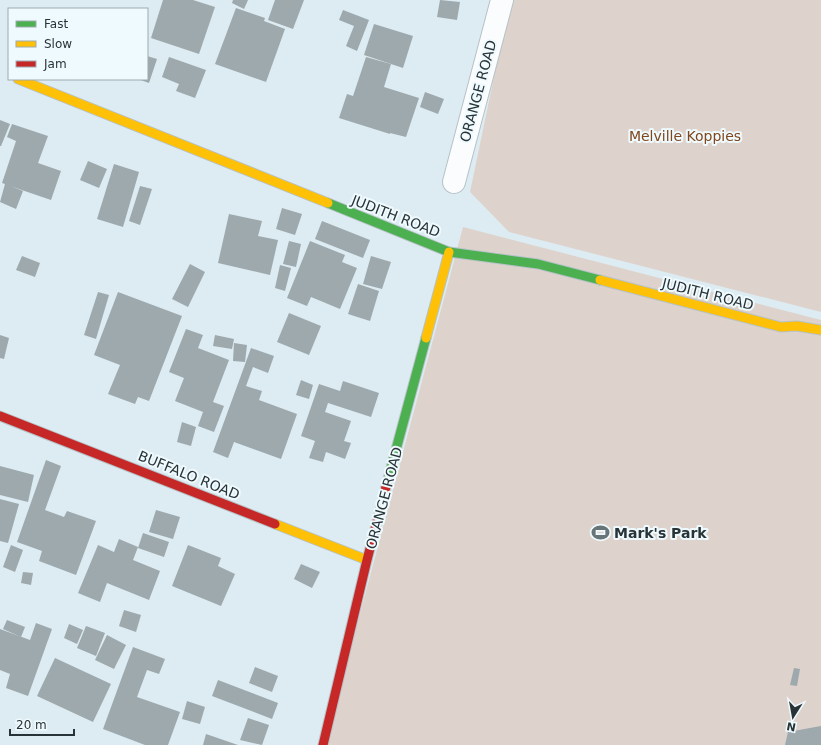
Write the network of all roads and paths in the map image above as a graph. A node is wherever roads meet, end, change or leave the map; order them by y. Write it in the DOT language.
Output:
graph roads {
  1 [pos="502,0"];
  2 [pos="20,80"];
  3 [pos="454,182"];
  4 [pos="449,252"];
  5 [pos="781,327"];
  6 [pos="821,330"];
  7 [pos="793,334"];
  8 [pos="0,416"];
  9 [pos="367,560"];
  10 [pos="323,745"];
  1 -- 3 [label="street, ORANGE ROAD"];
  2 -- 4 [label="street, JUDITH ROAD"];
  4 -- 5 [label="street, JUDITH ROAD"];
  4 -- 9 [label="street, ORANGE ROAD"];
  5 -- 6 [label="street, JUDITH ROAD"];
  5 -- 7 [label="street, JUDITH ROAD"];
  8 -- 9 [label="street, BUFFALO ROAD"];
  9 -- 10 [label="street, ORANGE ROAD"];
}
